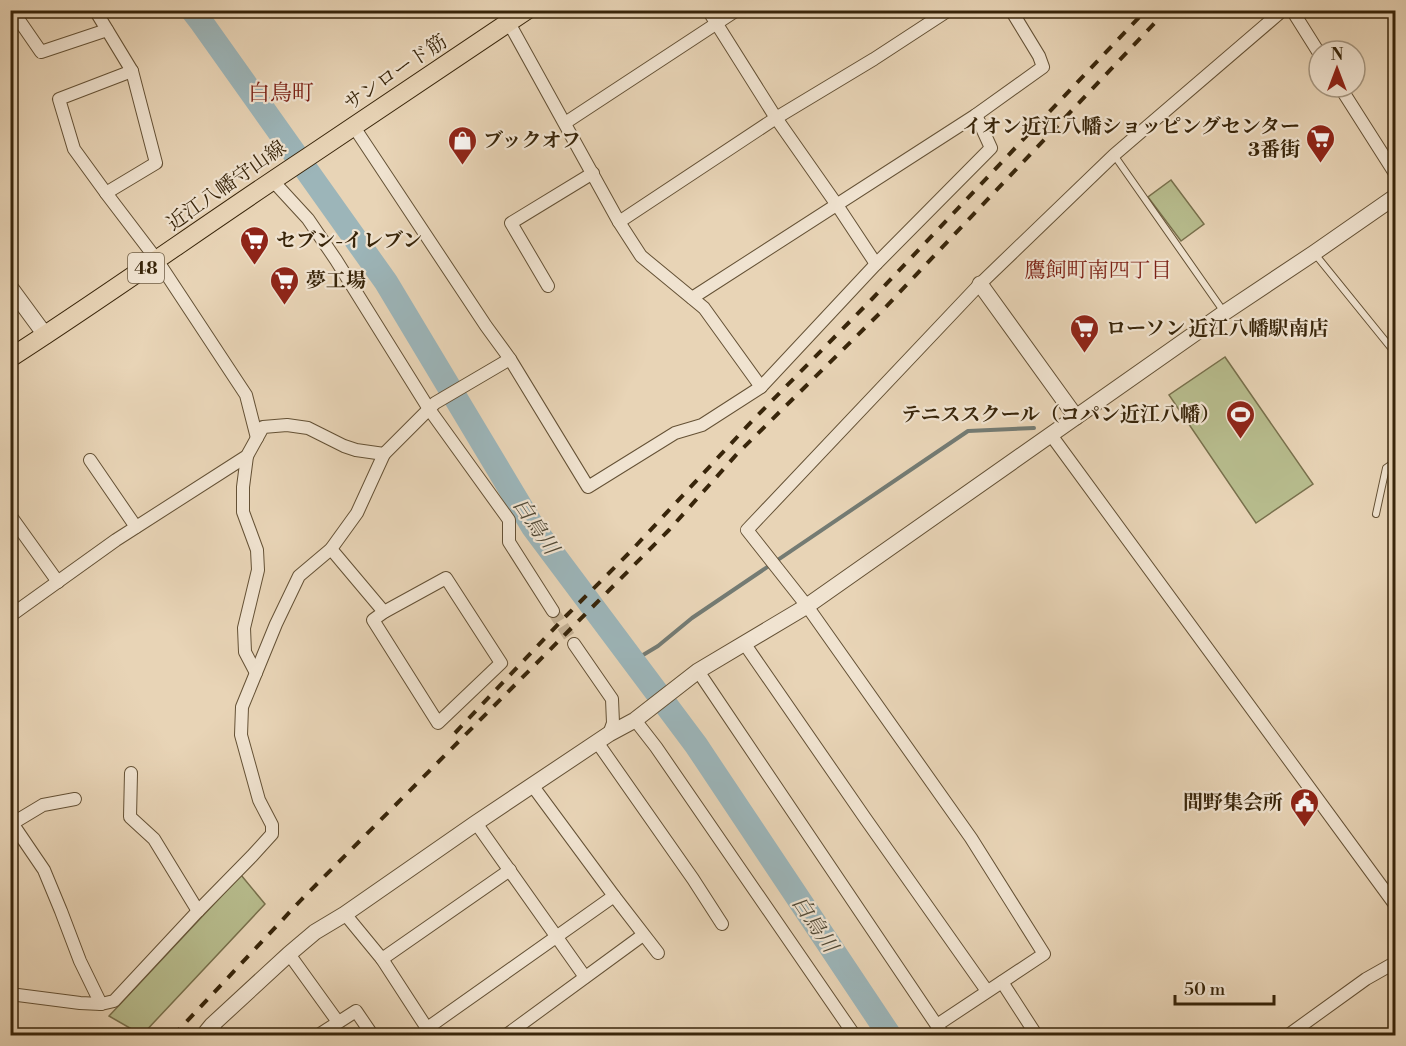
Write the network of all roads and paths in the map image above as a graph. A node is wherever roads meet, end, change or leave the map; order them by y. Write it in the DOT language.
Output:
graph roads {
  1 [pos="12,10"];
  2 [pos="95,10"];
  3 [pos="527,10"];
  4 [pos="708,10"];
  5 [pos="737,10"];
  6 [pos="949,10"];
  7 [pos="1011,10"];
  8 [pos="1283,10"];
  9 [pos="1292,10"];
  10 [pos="504,17"];
  11 [pos="716,24"];
  12 [pos="107,30"];
  13 [pos="1310,39"];
  14 [pos="132,71"];
  15 [pos="1348,99"];
  16 [pos="976,115"];
  17 [pos="776,118"];
  18 [pos="565,123"];
  19 [pos="351,129"];
  20 [pos="1114,155"];
  21 [pos="593,173"];
  22 [pos="1395,175"];
  23 [pos="276,179"];
  24 [pos="106,193"];
  25 [pos="1393,202"];
  26 [pos="837,205"];
  27 [pos="619,222"];
  28 [pos="1314,253"];
  29 [pos="157,260"];
  30 [pos="876,264"];
  31 [pos="980,284"];
  32 [pos="548,286"];
  33 [pos="10,287"];
  34 [pos="692,298"];
  35 [pos="1224,313"];
  36 [pos="46,336"];
  37 [pos="1395,354"];
  38 [pos="10,358"];
  39 [pos="510,359"];
  40 [pos="761,387"];
  41 [pos="432,406"];
  42 [pos="1076,417"];
  43 [pos="1051,435"];
  44 [pos="257,438"];
  45 [pos="384,454"];
  46 [pos="247,456"];
  47 [pos="90,460"];
  48 [pos="1395,461"];
  49 [pos="1376,514"];
  50 [pos="10,515"];
  51 [pos="136,527"];
  52 [pos="331,549"];
  53 [pos="58,582"];
  54 [pos="807,606"];
  55 [pos="553,611"];
  56 [pos="384,612"];
  57 [pos="10,616"];
  58 [pos="744,643"];
  59 [pos="574,644"];
  60 [pos="698,671"];
  61 [pos="256,673"];
  62 [pos="635,720"];
  63 [pos="603,738"];
  64 [pos="131,773"];
  65 [pos="532,785"];
  66 [pos="75,799"];
  67 [pos="12,821"];
  68 [pos="476,823"];
  69 [pos="510,870"];
  70 [pos="614,896"];
  71 [pos="1395,906"];
  72 [pos="198,911"];
  73 [pos="345,914"];
  74 [pos="723,924"];
  75 [pos="643,935"];
  76 [pos="556,937"];
  77 [pos="658,953"];
  78 [pos="289,954"];
  79 [pos="382,959"];
  80 [pos="1395,962"];
  81 [pos="585,977"];
  82 [pos="1002,982"];
  83 [pos="987,991"];
  84 [pos="10,994"];
  85 [pos="101,1004"];
  86 [pos="338,1022"];
  87 [pos="940,1030"];
  88 [pos="211,1032"];
  89 [pos="429,1032"];
  90 [pos="317,1035"];
  91 [pos="373,1035"];
  92 [pos="505,1035"];
  93 [pos="855,1035"];
  94 [pos="1037,1035"];
  95 [pos="1287,1035"];
  1 -- 12 [label="street"];
  2 -- 12 [label="street"];
  3 -- 10 [label="main road, サンロード筋 / 48"];
  4 -- 11 [label="street"];
  5 -- 11 [label="street"];
  6 -- 17 [label="street"];
  7 -- 16 [label="street"];
  8 -- 20 [label="street"];
  9 -- 13 [label="street"];
  10 -- 18 [label="street"];
  10 -- 19 [label="main road, サンロード筋 / 48"];
  11 -- 17 [label="street"];
  11 -- 18 [label="street"];
  12 -- 14 [label="street"];
  14 -- 24 [label="street"];
  14 -- 24 [label="street"];
  15 -- 22 [label="street"];
  16 -- 26 [label="street"];
  16 -- 30 [label="street"];
  17 -- 26 [label="street"];
  17 -- 27 [label="street"];
  18 -- 21 [label="street"];
  19 -- 23 [label="main road, 近江八幡守山線 / 48"];
  19 -- 39 [label="street"];
  20 -- 31 [label="street"];
  20 -- 35 [label="lane"];
  21 -- 27 [label="street"];
  21 -- 32 [label="street"];
  23 -- 29 [label="main road, 近江八幡守山線 / 48"];
  23 -- 41 [label="street"];
  24 -- 29 [label="street"];
  25 -- 28 [label="street"];
  26 -- 30 [label="street"];
  26 -- 34 [label="street"];
  27 -- 34 [label="street"];
  28 -- 35 [label="street"];
  28 -- 37 [label="lane"];
  29 -- 36 [label="main road, 近江八幡守山線 / 48"];
  29 -- 44 [label="street"];
  30 -- 40 [label="street"];
  31 -- 42 [label="street"];
  31 -- 54 [label="street"];
  33 -- 36 [label="street"];
  34 -- 40 [label="street"];
  35 -- 42 [label="street"];
  36 -- 38 [label="main road, 近江八幡守山線 / 48"];
  39 -- 40 [label="street"];
  39 -- 41 [label="street"];
  41 -- 45 [label="street"];
  41 -- 55 [label="street"];
  42 -- 43 [label="street"];
  43 -- 54 [label="street"];
  43 -- 71 [label="street"];
  44 -- 45 [label="street"];
  44 -- 46 [label="street"];
  45 -- 52 [label="street"];
  46 -- 51 [label="street"];
  46 -- 61 [label="street"];
  47 -- 51 [label="street"];
  48 -- 49 [label="lane"];
  50 -- 53 [label="street"];
  51 -- 53 [label="street"];
  52 -- 56 [label="street"];
  52 -- 61 [label="street"];
  53 -- 57 [label="street"];
  54 -- 58 [label="street"];
  54 -- 82 [label="street"];
  56 -- 56 [label="street"];
  58 -- 60 [label="street"];
  58 -- 83 [label="street"];
  59 -- 63 [label="street"];
  60 -- 62 [label="street"];
  60 -- 87 [label="street"];
  61 -- 72 [label="street"];
  62 -- 63 [label="street"];
  62 -- 93 [label="street"];
  63 -- 65 [label="street"];
  63 -- 74 [label="street"];
  64 -- 72 [label="street"];
  65 -- 68 [label="street"];
  65 -- 70 [label="street"];
  66 -- 67 [label="street"];
  67 -- 85 [label="street"];
  68 -- 69 [label="street"];
  68 -- 73 [label="street"];
  69 -- 76 [label="street"];
  69 -- 79 [label="street"];
  70 -- 75 [label="street"];
  70 -- 76 [label="street"];
  72 -- 85 [label="street"];
  73 -- 78 [label="street"];
  73 -- 79 [label="street"];
  75 -- 77 [label="street"];
  75 -- 81 [label="street"];
  76 -- 81 [label="street"];
  76 -- 89 [label="street"];
  78 -- 86 [label="street"];
  78 -- 88 [label="street"];
  79 -- 89 [label="street"];
  80 -- 95 [label="street"];
  81 -- 92 [label="street"];
  82 -- 83 [label="street"];
  82 -- 94 [label="street"];
  83 -- 87 [label="street"];
  84 -- 85 [label="street"];
  86 -- 90 [label="street"];
  86 -- 91 [label="street"];
}
